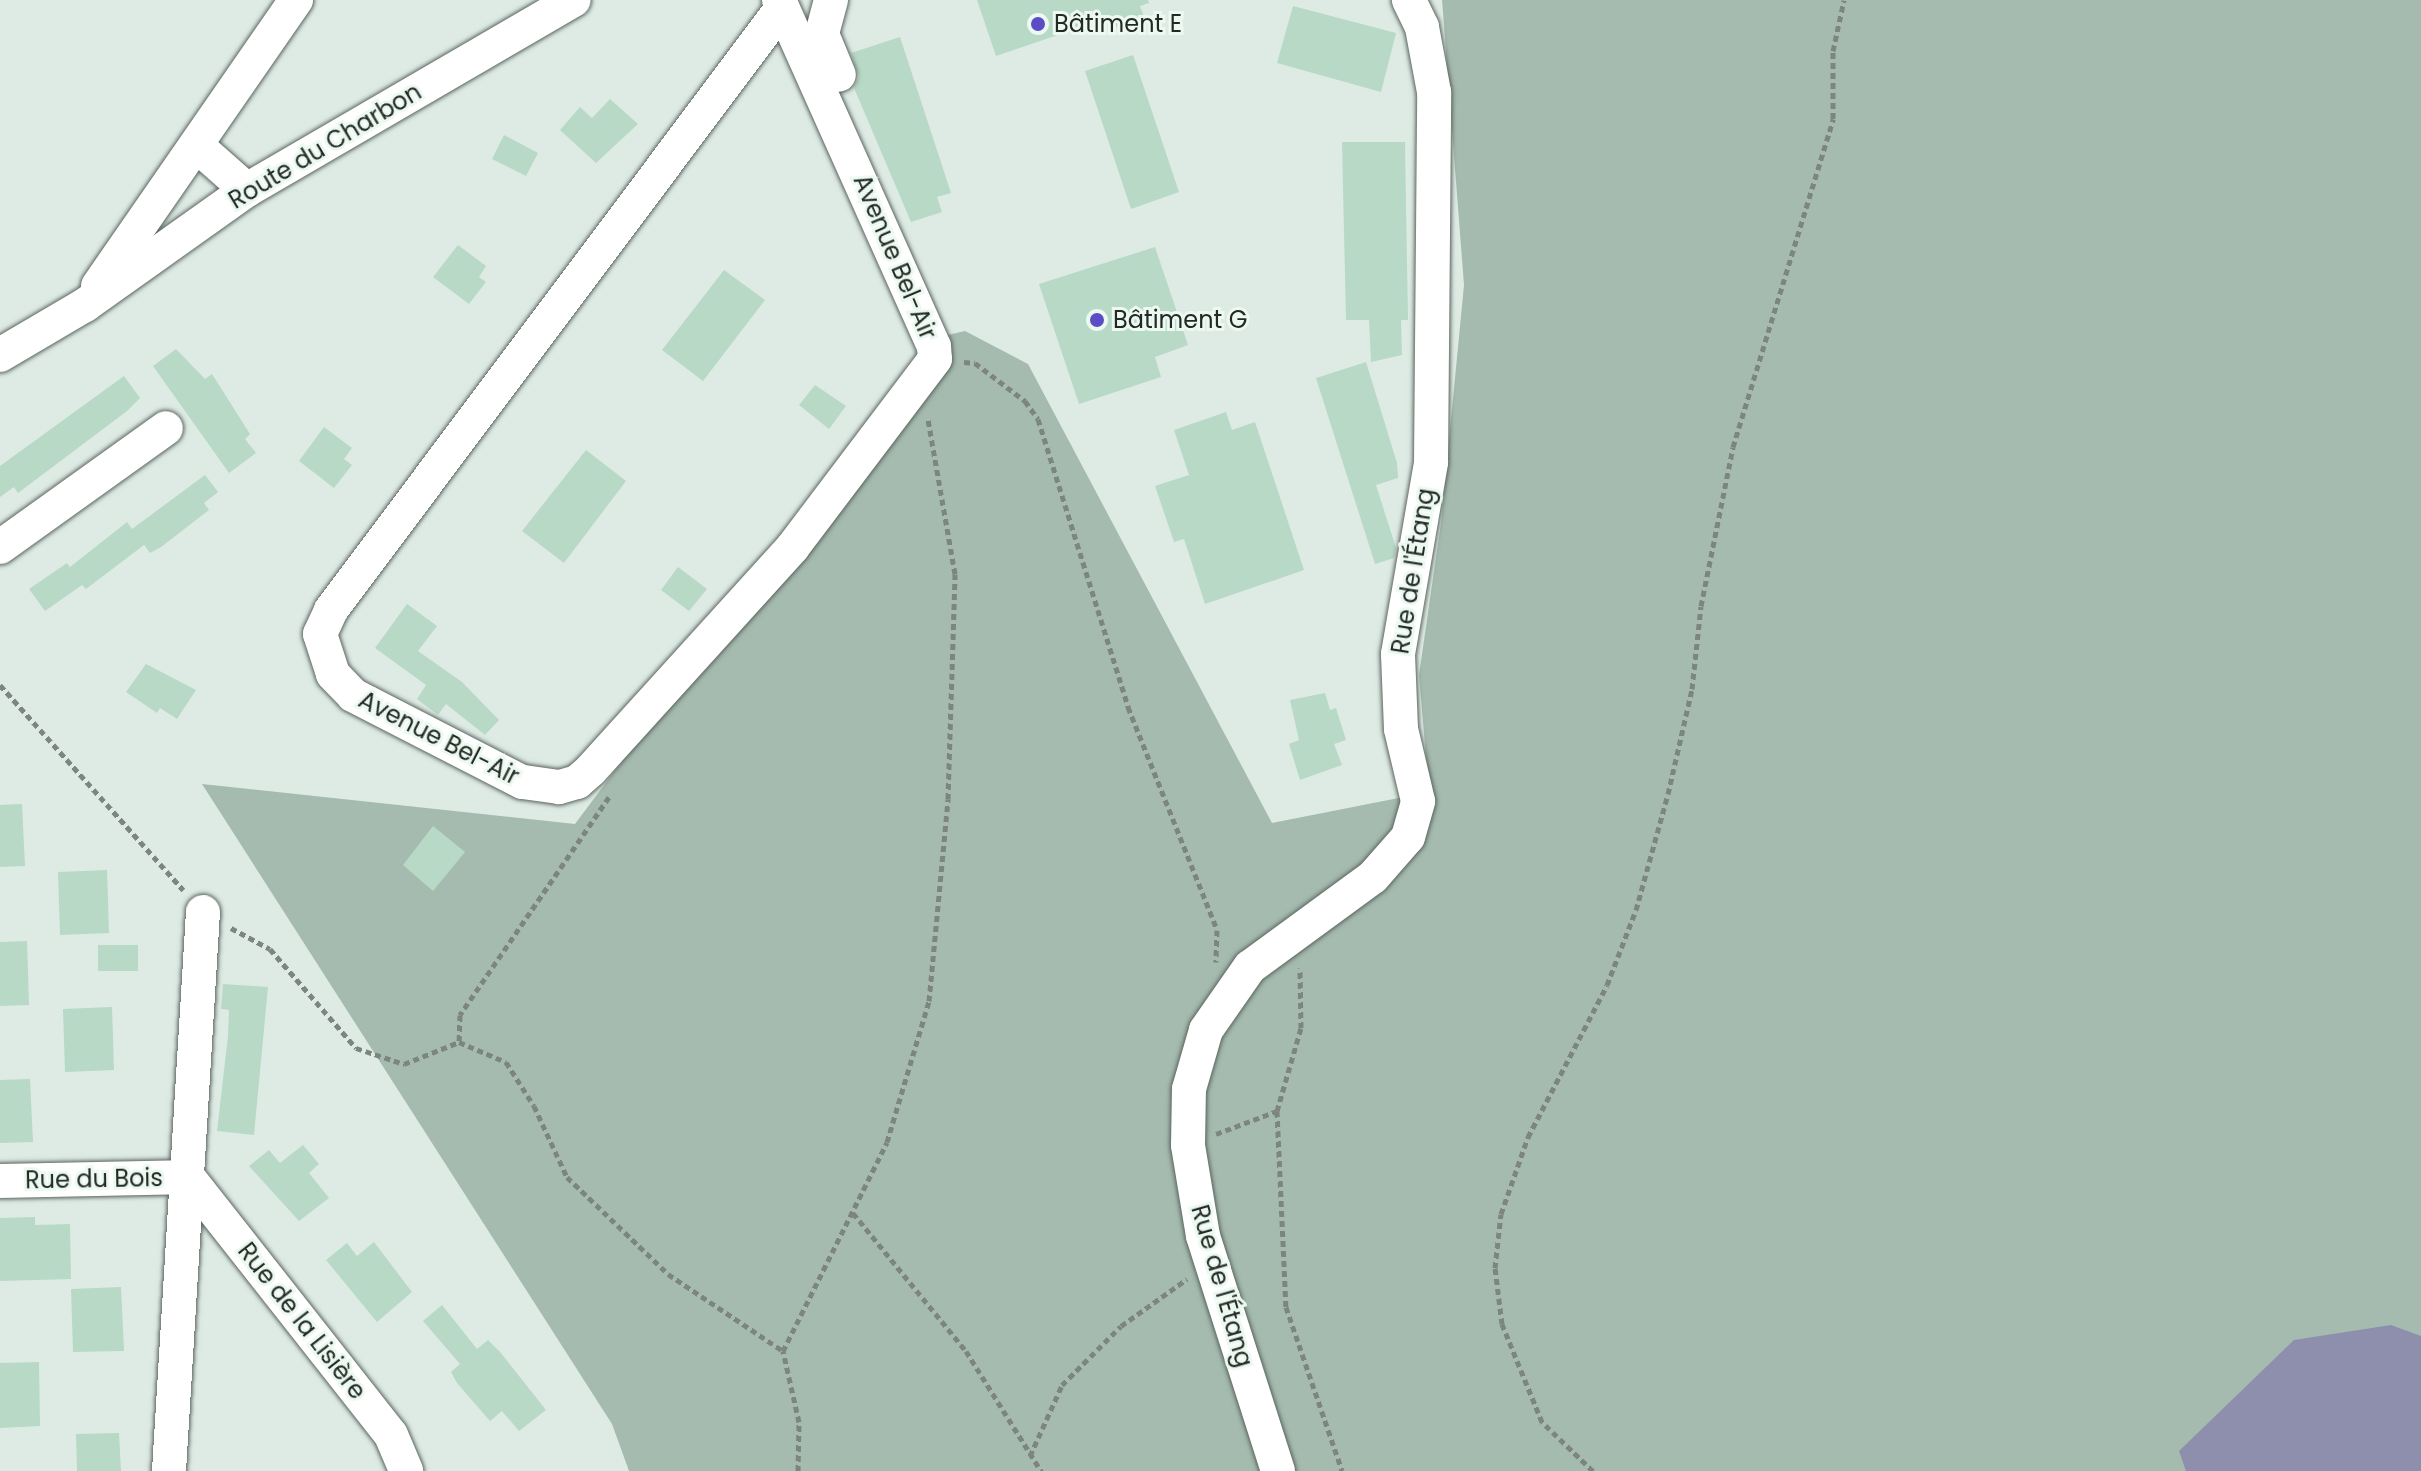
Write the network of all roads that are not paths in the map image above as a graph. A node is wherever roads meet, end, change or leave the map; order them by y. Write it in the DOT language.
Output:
graph roads {
  1 [pos="296,0"];
  2 [pos="574,0"];
  3 [pos="831,0"];
  4 [pos="1409,0"];
  5 [pos="780,4"];
  6 [pos="196,145"];
  7 [pos="247,190"];
  8 [pos="907,241"];
  9 [pos="85,305"];
  10 [pos="0,355"];
  11 [pos="166,428"];
  12 [pos="0,547"];
  13 [pos="203,912"];
  14 [pos="188,1177"];
  15 [pos="0,1181"];
  16 [pos="169,1471"];
  17 [pos="406,1471"];
  18 [pos="1278,1471"];
  1 -- 6 [label="street, Route du Charbon"];
  2 -- 7 [label="street, Route du Charbon"];
  3 -- 8 [label="street"];
  4 -- 18 [label="street, Rue de l'Étang"];
  5 -- 5 [label="street, Avenue Bel-Air"];
  6 -- 7 [label="street"];
  6 -- 9 [label="street, Route du Charbon"];
  7 -- 9 [label="street, Route du Charbon"];
  9 -- 10 [label="street, Route du Charbon"];
  11 -- 12 [label="street"];
  13 -- 14 [label="street"];
  14 -- 15 [label="street, Rue du Bois"];
  14 -- 16 [label="street"];
  14 -- 17 [label="street, Rue de la Lisière"];
}
